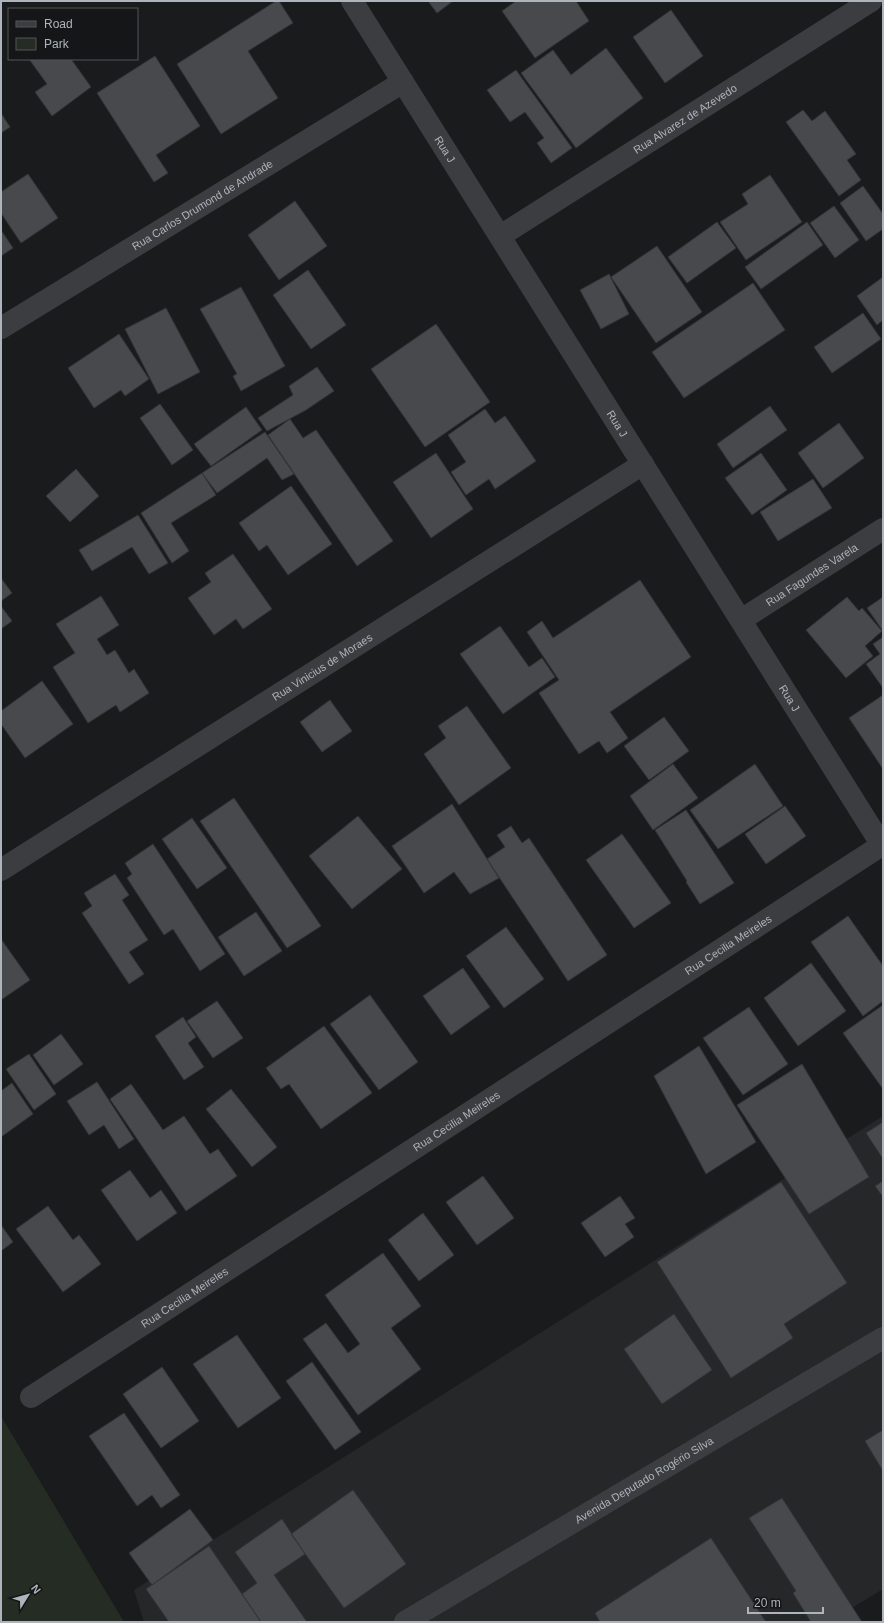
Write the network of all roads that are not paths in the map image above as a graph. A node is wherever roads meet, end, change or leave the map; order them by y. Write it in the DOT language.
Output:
graph roads {
  1 [pos="352,1"];
  2 [pos="871,1"];
  3 [pos="403,82"];
  4 [pos="500,236"];
  5 [pos="1,328"];
  6 [pos="643,464"];
  7 [pos="883,530"];
  8 [pos="741,620"];
  9 [pos="882,846"];
  10 [pos="1,870"];
  11 [pos="883,1338"];
  12 [pos="31,1397"];
  13 [pos="406,1622"];
  1 -- 3 [label="street, Rua J"];
  2 -- 4 [label="street, Rua Alvarez de Azevedo"];
  3 -- 4 [label="street, Rua J"];
  3 -- 5 [label="street, Rua Carlos Drumond de Andrade"];
  4 -- 6 [label="street, Rua J"];
  6 -- 8 [label="street, Rua J"];
  6 -- 10 [label="street, Rua Vinicius de Moraes"];
  7 -- 8 [label="street, Rua Fagundes Varela"];
  8 -- 9 [label="street, Rua J"];
  9 -- 12 [label="street, Rua Cecilia Meireles"];
  11 -- 13 [label="street, Avenida Deputado Rogério Silva"];
}
